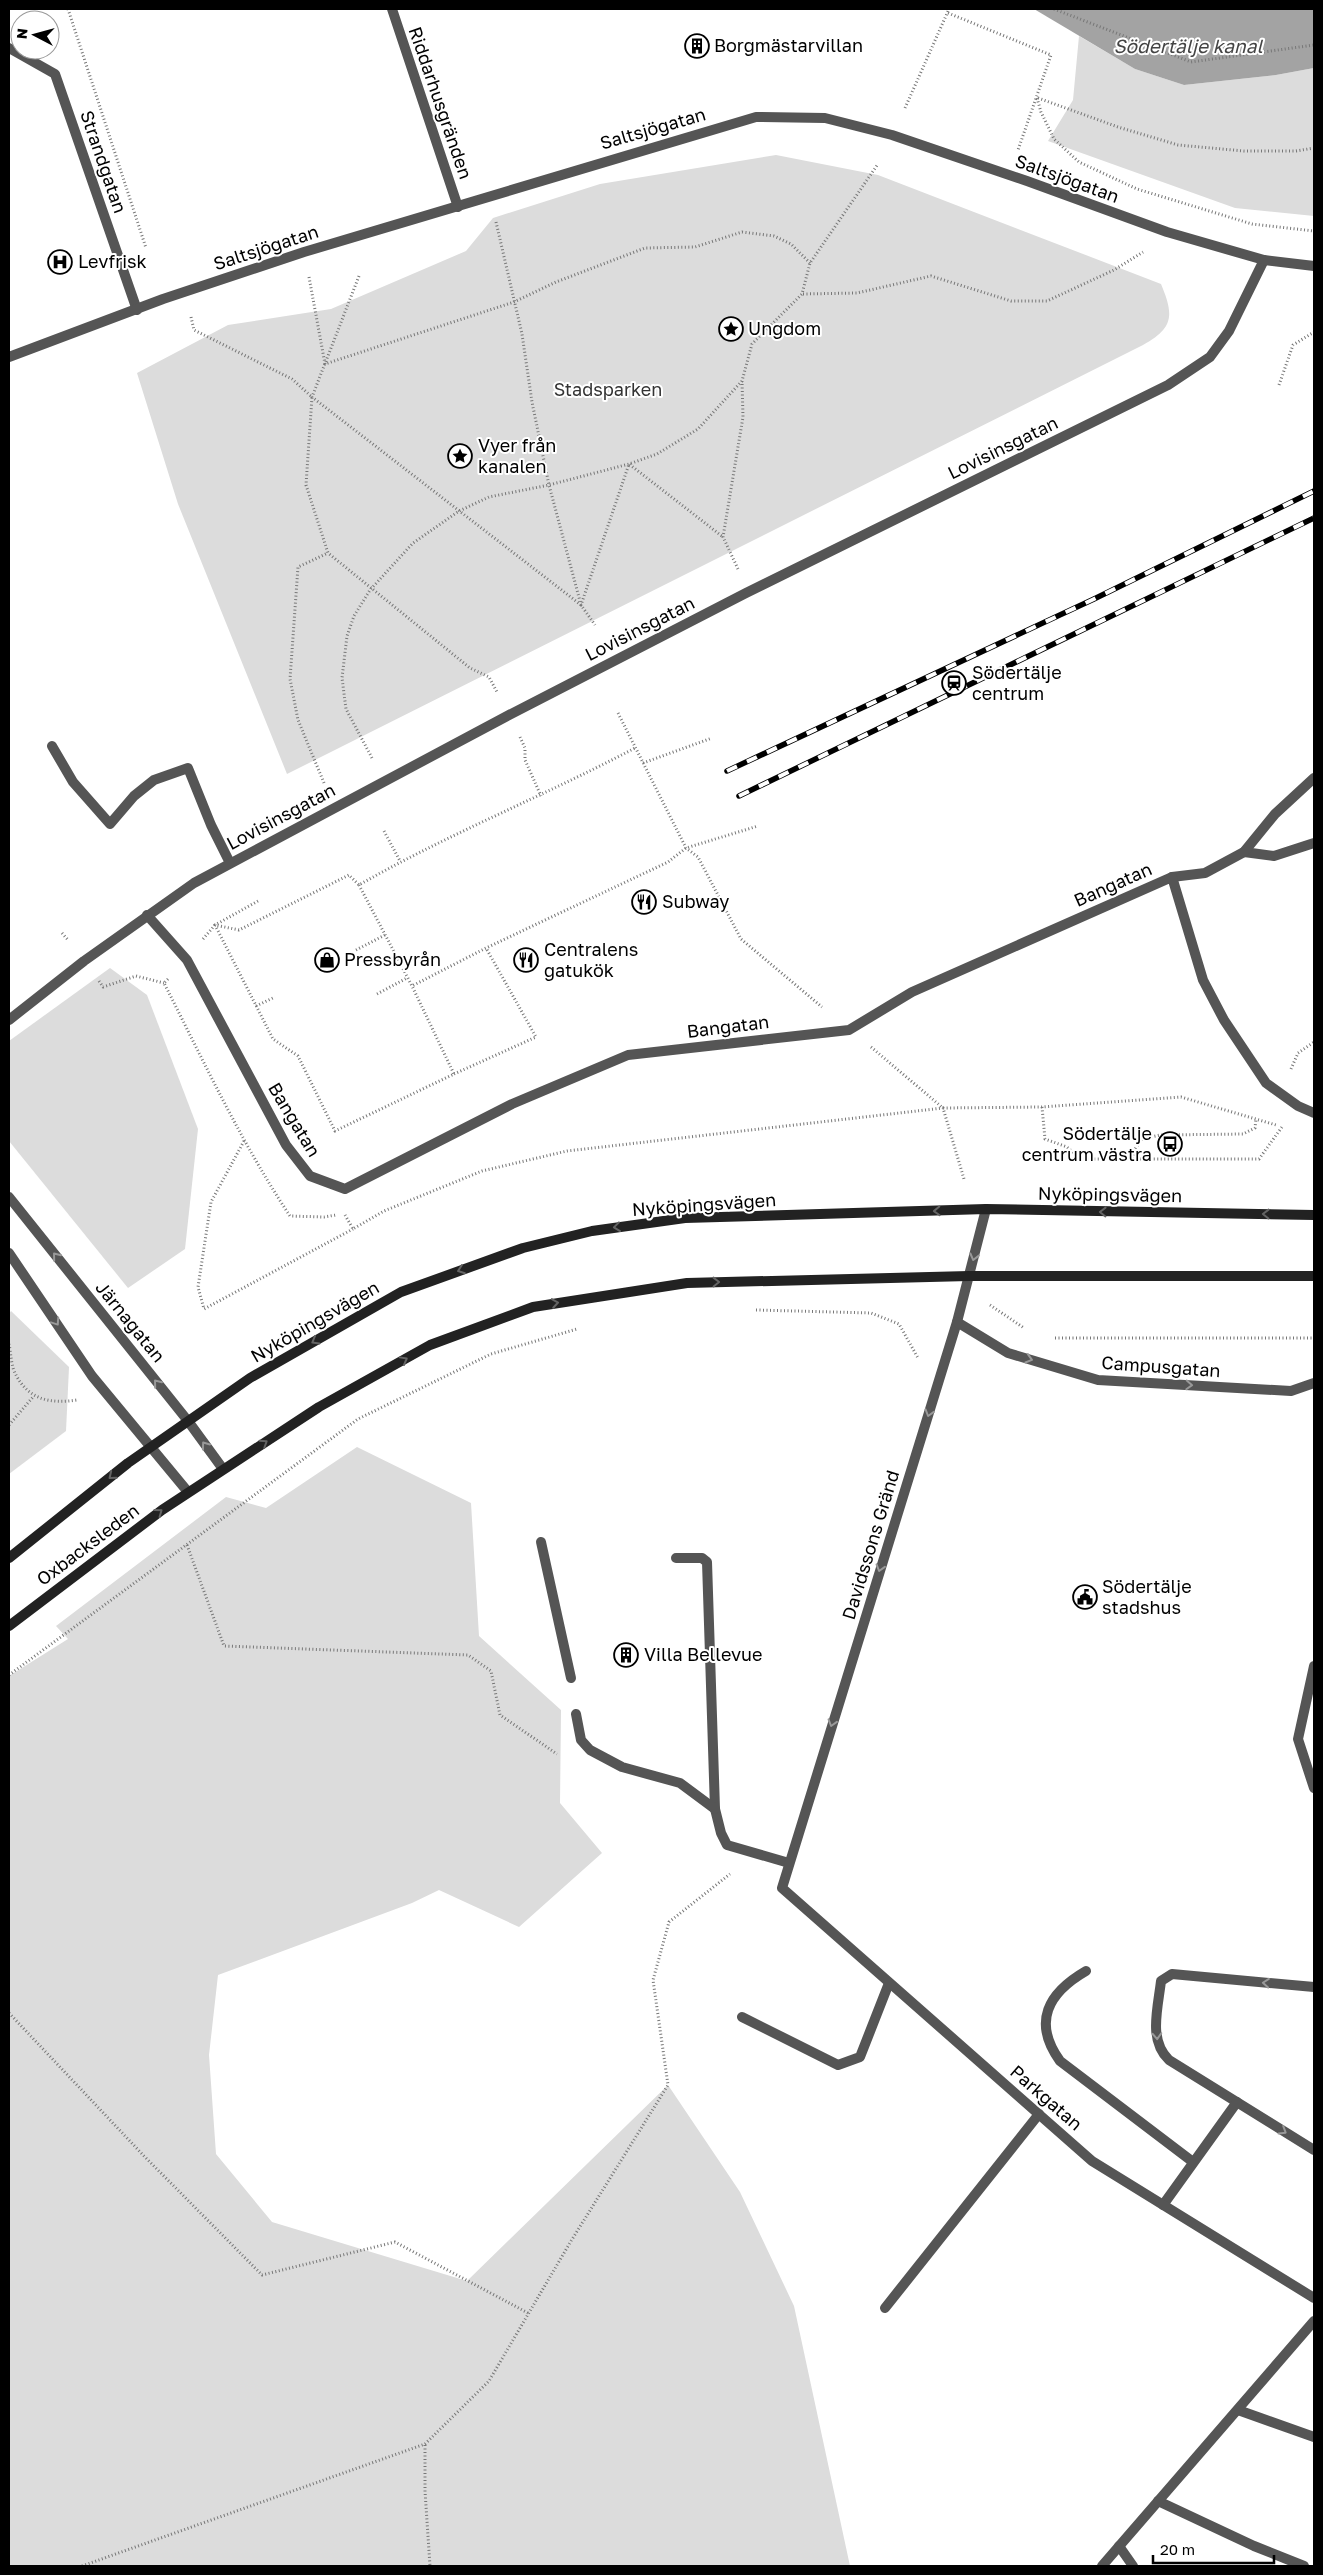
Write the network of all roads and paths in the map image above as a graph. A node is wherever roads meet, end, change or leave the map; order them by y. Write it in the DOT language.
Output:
graph roads {
  1 [pos="68,9"];
  2 [pos="392,9"];
  3 [pos="1054,9"];
  4 [pos="948,11"];
  5 [pos="1314,45"];
  6 [pos="9,48"];
  7 [pos="1037,98"];
  8 [pos="905,108"];
  9 [pos="1314,148"];
  10 [pos="878,164"];
  11 [pos="1008,175"];
  12 [pos="488,198"];
  13 [pos="458,207"];
  14 [pos="1314,231"];
  15 [pos="1167,232"];
  16 [pos="148,252"];
  17 [pos="304,252"];
  18 [pos="1264,260"];
  19 [pos="810,263"];
  20 [pos="1314,266"];
  21 [pos="359,276"];
  22 [pos="183,292"];
  23 [pos="802,294"];
  24 [pos="514,302"];
  25 [pos="137,310"];
  26 [pos="1314,332"];
  27 [pos="9,357"];
  28 [pos="324,364"];
  29 [pos="742,381"];
  30 [pos="1279,385"];
  31 [pos="312,397"];
  32 [pos="629,464"];
  33 [pos="549,485"];
  34 [pos="459,511"];
  35 [pos="723,537"];
  36 [pos="328,554"];
  37 [pos="370,590"];
  38 [pos="746,593"];
  39 [pos="581,605"];
  40 [pos="596,625"];
  41 [pos="618,713"];
  42 [pos="509,714"];
  43 [pos="712,738"];
  44 [pos="52,746"];
  45 [pos="635,748"];
  46 [pos="525,760"];
  47 [pos="643,763"];
  48 [pos="1314,778"];
  49 [pos="385,780"];
  50 [pos="541,796"];
  51 [pos="336,806"];
  52 [pos="758,826"];
  53 [pos="384,831"];
  54 [pos="1314,843"];
  55 [pos="686,848"];
  56 [pos="1244,852"];
  57 [pos="400,862"];
  58 [pos="230,863"];
  59 [pos="1172,877"];
  60 [pos="359,885"];
  61 [pos="258,901"];
  62 [pos="148,915"];
  63 [pos="215,925"];
  64 [pos="385,934"];
  65 [pos="486,948"];
  66 [pos="356,950"];
  67 [pos="187,960"];
  68 [pos="408,978"];
  69 [pos="412,986"];
  70 [pos="377,994"];
  71 [pos="275,997"];
  72 [pos="256,1006"];
  73 [pos="9,1020"];
  74 [pos="850,1030"];
  75 [pos="1314,1042"];
  76 [pos="1291,1069"];
  77 [pos="454,1074"];
  78 [pos="1298,1106"];
  79 [pos="1042,1107"];
  80 [pos="943,1108"];
  81 [pos="1314,1113"];
  82 [pos="1256,1119"];
  83 [pos="1282,1127"];
  84 [pos="244,1140"];
  85 [pos="1134,1159"];
  86 [pos="964,1180"];
  87 [pos="345,1189"];
  88 [pos="9,1197"];
  89 [pos="986,1210"];
  90 [pos="1314,1215"];
  91 [pos="353,1230"];
  92 [pos="9,1252"];
  93 [pos="969,1276"];
  94 [pos="1314,1276"];
  95 [pos="990,1305"];
  96 [pos="755,1310"];
  97 [pos="957,1322"];
  98 [pos="584,1327"];
  99 [pos="1030,1332"];
  100 [pos="1048,1338"];
  101 [pos="1314,1338"];
  102 [pos="9,1344"];
  103 [pos="942,1368"];
  104 [pos="1314,1382"];
  105 [pos="33,1396"];
  106 [pos="82,1399"];
  107 [pos="188,1421"];
  108 [pos="9,1424"];
  109 [pos="151,1447"];
  110 [pos="223,1469"];
  111 [pos="188,1492"];
  112 [pos="541,1542"];
  113 [pos="187,1545"];
  114 [pos="9,1558"];
  115 [pos="676,1558"];
  116 [pos="9,1626"];
  117 [pos="1314,1666"];
  118 [pos="9,1675"];
  119 [pos="571,1678"];
  120 [pos="576,1714"];
  121 [pos="565,1759"];
  122 [pos="1314,1788"];
  123 [pos="715,1809"];
  124 [pos="789,1864"];
  125 [pos="726,1866"];
  126 [pos="730,1874"];
  127 [pos="739,1876"];
  128 [pos="782,1888"];
  129 [pos="1086,1971"];
  130 [pos="889,1983"];
  131 [pos="1314,1987"];
  132 [pos="9,2013"];
  133 [pos="742,2017"];
  134 [pos="1237,2102"];
  135 [pos="1039,2114"];
  136 [pos="1314,2150"];
  137 [pos="1193,2162"];
  138 [pos="1163,2205"];
  139 [pos="1314,2298"];
  140 [pos="885,2308"];
  141 [pos="528,2312"];
  142 [pos="1314,2321"];
  143 [pos="1238,2410"];
  144 [pos="1314,2437"];
  145 [pos="425,2444"];
  146 [pos="1158,2501"];
  147 [pos="1119,2546"];
  148 [pos="82,2566"];
  149 [pos="430,2566"];
  150 [pos="1102,2566"];
  151 [pos="1133,2566"];
  152 [pos="1304,2566"];
  1 -- 16 [label="path"];
  2 -- 13 [label="street, Riddarhusgränden"];
  3 -- 5 [label="path"];
  4 -- 7 [label="path"];
  4 -- 8 [label="path"];
  6 -- 25 [label="street, Strandgatan"];
  7 -- 9 [label="path"];
  7 -- 11 [label="path"];
  7 -- 14 [label="path"];
  10 -- 19 [label="path"];
  11 -- 12 [label="street, Saltsjögatan"];
  11 -- 15 [label="street, Saltsjögatan"];
  12 -- 13 [label="street, Saltsjögatan"];
  12 -- 24 [label="path"];
  13 -- 17 [label="street, Saltsjögatan"];
  15 -- 18 [label="street, Saltsjögatan"];
  15 -- 23 [label="path"];
  17 -- 22 [label="street, Saltsjögatan"];
  17 -- 28 [label="path"];
  18 -- 20 [label="street, Saltsjögatan"];
  18 -- 38 [label="street, Lovisinsgatan"];
  19 -- 23 [label="path"];
  19 -- 24 [label="path"];
  21 -- 28 [label="path"];
  22 -- 25 [label="street, Saltsjögatan"];
  22 -- 31 [label="path"];
  23 -- 29 [label="path"];
  24 -- 28 [label="path"];
  24 -- 33 [label="path"];
  25 -- 27 [label="street, Saltsjögatan"];
  26 -- 30 [label="path"];
  28 -- 31 [label="path"];
  29 -- 32 [label="path"];
  29 -- 35 [label="path"];
  31 -- 34 [label="path"];
  31 -- 36 [label="path"];
  32 -- 33 [label="path"];
  32 -- 35 [label="path"];
  32 -- 39 [label="path"];
  33 -- 34 [label="path"];
  33 -- 39 [label="path"];
  34 -- 37 [label="path"];
  34 -- 39 [label="path"];
  35 -- 38 [label="path"];
  36 -- 37 [label="path"];
  36 -- 51 [label="path"];
  37 -- 42 [label="path"];
  37 -- 49 [label="path"];
  38 -- 42 [label="street, Lovisinsgatan"];
  39 -- 40 [label="path"];
  41 -- 45 [label="path"];
  42 -- 49 [label="street, Lovisinsgatan"];
  43 -- 47 [label="path"];
  44 -- 58 [label="street"];
  45 -- 47 [label="path"];
  45 -- 50 [label="path"];
  46 -- 50 [label="path"];
  47 -- 55 [label="path"];
  48 -- 56 [label="street"];
  49 -- 51 [label="street, Lovisinsgatan"];
  50 -- 57 [label="path"];
  51 -- 58 [label="street, Lovisinsgatan"];
  52 -- 55 [label="path"];
  53 -- 57 [label="path"];
  54 -- 56 [label="street"];
  55 -- 65 [label="path"];
  55 -- 74 [label="path"];
  56 -- 59 [label="street"];
  57 -- 60 [label="path"];
  58 -- 62 [label="street, Lovisinsgatan"];
  59 -- 74 [label="street, Bangatan"];
  59 -- 78 [label="street, Bangatan"];
  60 -- 63 [label="path"];
  60 -- 64 [label="path"];
  61 -- 63 [label="path"];
  62 -- 67 [label="street, Bangatan"];
  62 -- 73 [label="street, Lovisinsgatan"];
  63 -- 67 [label="path"];
  63 -- 72 [label="path"];
  64 -- 66 [label="path"];
  64 -- 68 [label="path"];
  65 -- 69 [label="path"];
  65 -- 77 [label="path"];
  67 -- 87 [label="street, Bangatan"];
  68 -- 69 [label="path"];
  68 -- 70 [label="path"];
  69 -- 77 [label="path"];
  71 -- 72 [label="path"];
  72 -- 77 [label="path"];
  74 -- 80 [label="path"];
  74 -- 87 [label="street, Bangatan"];
  75 -- 76 [label="path"];
  78 -- 81 [label="street, Bangatan"];
  78 -- 83 [label="path"];
  79 -- 80 [label="path"];
  79 -- 82 [label="path"];
  79 -- 85 [label="path"];
  80 -- 86 [label="path"];
  80 -- 91 [label="path"];
  82 -- 83 [label="path"];
  82 -- 85 [label="path"];
  83 -- 85 [label="path"];
  84 -- 91 [label="path"];
  87 -- 91 [label="path"];
  107 -- 88 [label="street, Järnagatan, one-way"];
  90 -- 89 [label="main road, Nyköpingsvägen, one-way"];
  89 -- 93 [label="street, Davidssons Gränd, one-way"];
  89 -- 107 [label="main road, Nyköpingsvägen, one-way"];
  92 -- 109 [label="street, one-way"];
  93 -- 94 [label="main road"];
  93 -- 97 [label="street, Davidssons Gränd"];
  110 -- 93 [label="main road, one-way"];
  95 -- 99 [label="path"];
  96 -- 103 [label="path"];
  97 -- 103 [label="street, Davidssons Gränd"];
  97 -- 104 [label="street, Campusgatan, one-way"];
  98 -- 113 [label="path"];
  100 -- 101 [label="path"];
  102 -- 105 [label="path"];
  103 -- 124 [label="street, Davidssons Gränd, one-way"];
  105 -- 106 [label="path"];
  105 -- 108 [label="path"];
  107 -- 109 [label="main road, Nyköpingsvägen"];
  110 -- 107 [label="street, Järnagatan, one-way"];
  109 -- 111 [label="street"];
  109 -- 114 [label="main road, one-way"];
  110 -- 111 [label="main road"];
  116 -- 111 [label="main road, Oxbacksleden, one-way"];
  112 -- 119 [label="street"];
  113 -- 118 [label="path"];
  113 -- 121 [label="path"];
  115 -- 123 [label="street"];
  117 -- 122 [label="street"];
  120 -- 123 [label="street"];
  123 -- 124 [label="street"];
  124 -- 128 [label="street, Davidssons Gränd"];
  125 -- 126 [label="path"];
  126 -- 127 [label="path"];
  126 -- 141 [label="path"];
  128 -- 130 [label="street, Parkgatan"];
  129 -- 137 [label="street"];
  130 -- 133 [label="street"];
  130 -- 135 [label="street, Parkgatan"];
  131 -- 134 [label="street, one-way"];
  132 -- 141 [label="path"];
  134 -- 136 [label="street, one-way"];
  134 -- 137 [label="street"];
  135 -- 138 [label="street, Parkgatan"];
  135 -- 140 [label="street"];
  137 -- 138 [label="street"];
  138 -- 139 [label="street, Parkgatan"];
  141 -- 145 [label="path"];
  142 -- 143 [label="street"];
  143 -- 144 [label="street"];
  143 -- 146 [label="street"];
  145 -- 148 [label="path"];
  145 -- 149 [label="path"];
  146 -- 147 [label="street"];
  146 -- 152 [label="street"];
  147 -- 150 [label="street"];
  147 -- 151 [label="street"];
}
